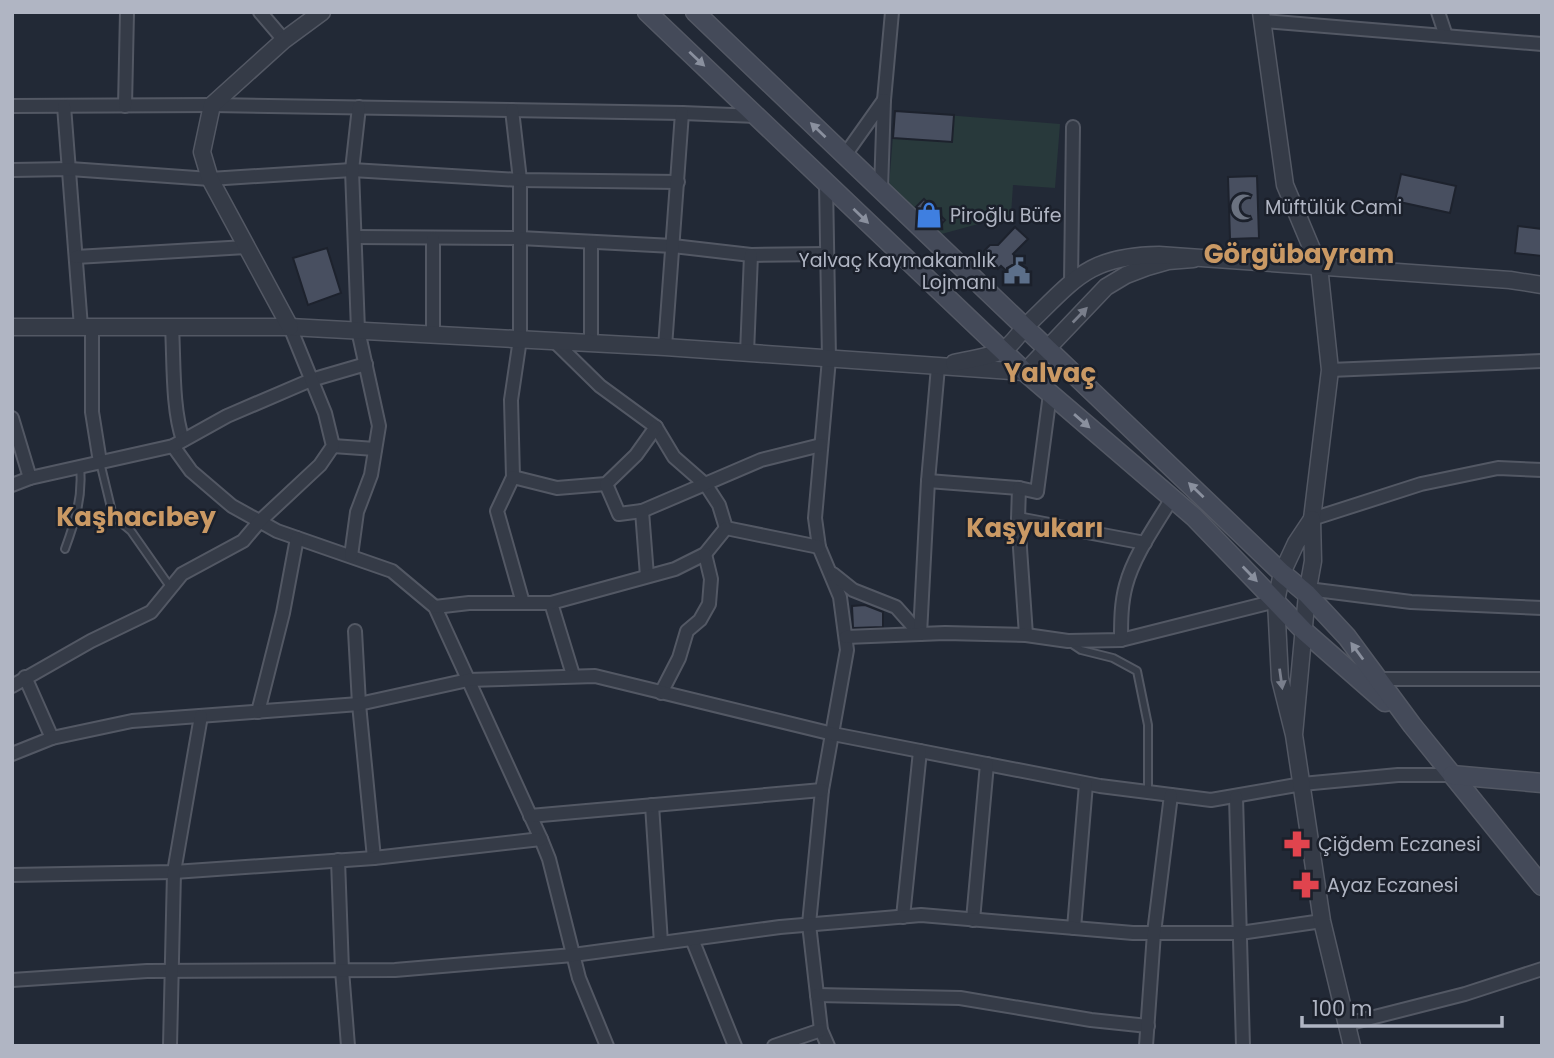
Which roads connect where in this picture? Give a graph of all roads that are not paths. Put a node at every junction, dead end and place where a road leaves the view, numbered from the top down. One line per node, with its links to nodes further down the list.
1 (127, 12): 16 (street)
2 (260, 12): 10 (street)
3 (322, 12): 10 (street)
4 (647, 12): 20 (main road, one-way to 20)
5 (695, 12): 22 (main road, one-way to 5)
6 (891, 12): 12 (street)
7 (1438, 12): 9 (street)
8 (1262, 17): 9 (street); 41 (street)
9 (1446, 36): 11 (street)
10 (284, 40): 14 (street)
11 (1542, 44)
12 (884, 100): 22 (street); 30 (street)
13 (13, 105): 15 (street)
14 (212, 105): 16 (street); 17 (street); 26 (street)
15 (64, 106): 16 (street); 23 (street)
16 (125, 106)
17 (359, 107): 18 (street); 25 (street)
18 (512, 110): 19 (street); 27 (street)
19 (682, 113): 20 (street); 28 (street)
20 (758, 116): 29 (main road)
21 (1073, 127): 42 (street)
22 (845, 155): 30 (main road)
23 (70, 169): 24 (street); 26 (street); 39 (street)
24 (12, 170)
25 (352, 170): 26 (street); 27 (street); 31 (street)
26 (210, 180): 36 (street)
27 (520, 180): 28 (street); 32 (street)
28 (678, 182): 35 (street)
29 (826, 183): 37 (street); 56 (main road, one-way to 56)
30 (881, 189): 48 (main road)
31 (355, 237): 33 (street); 49 (street)
32 (520, 238): 33 (street); 34 (street); 51 (street)
33 (433, 239): 50 (street)
34 (591, 242): 35 (street); 53 (street)
35 (673, 246): 38 (street); 54 (street)
36 (247, 247): 39 (street); 47 (street)
37 (827, 254): 38 (street); 58 (street)
38 (751, 255): 57 (street)
39 (76, 257): 45 (street)
40 (1193, 258): 41 (street); 42 (street); 55 (street, one-way to 40)
41 (1319, 266): 43 (street); 62 (street)
42 (1071, 282): 48 (street)
43 (1542, 285)
44 (12, 327): 45 (street)
45 (87, 327): 46 (street); 72 (street)
46 (172, 327): 47 (street); 68 (street)
47 (290, 327): 49 (street); 64 (street)
48 (1026, 327): 55 (main road); 56 (street)
49 (358, 330): 50 (street); 60 (street)
50 (433, 334): 51 (street)
51 (520, 339): 52 (street); 76 (street)
52 (553, 340): 53 (street); 67 (street)
53 (591, 343): 54 (street)
54 (665, 347): 57 (street)
55 (1048, 348): 63 (street); 95 (main road, one-way to 55)
56 (1003, 351): 61 (street); 63 (main road)
57 (747, 353): 58 (street)
58 (829, 359): 61 (street); 69 (street)
59 (1542, 361): 62 (street)
60 (366, 364): 64 (street); 71 (street)
61 (938, 367): 63 (street); 77 (street)
62 (1330, 370): 85 (street)
63 (1025, 372): 65 (main road)
64 (312, 380): 68 (street); 70 (street)
65 (1051, 394): 81 (street); 82 (main road, one-way to 82)
66 (12, 418): 75 (street)
67 (656, 427): 78 (street); 80 (street)
68 (178, 443): 72 (street); 86 (street)
69 (821, 445): 80 (street); 90 (street)
70 (333, 446): 71 (street); 86 (street)
71 (375, 449): 93 (street)
72 (100, 462): 73 (street); 97 (lane)
73 (80, 467): 75 (street); 91 (lane)
74 (1542, 470): 85 (street)
75 (30, 478): 79 (street)
76 (513, 478): 78 (street); 100 (street)
77 (928, 481): 81 (street); 106 (street)
78 (606, 484): 83 (street)
79 (12, 485)
80 (706, 485): 83 (street); 87 (street)
81 (1019, 488): 84 (street)
82 (1172, 498): 89 (street); 99 (main road, one-way to 99)
83 (642, 512): 96 (street)
84 (1018, 519): 89 (street); 107 (street)
85 (1312, 519): 95 (street); 98 (street)
86 (260, 521): 88 (street); 97 (street)
87 (726, 528): 90 (street); 92 (street)
88 (297, 537): 93 (street); 120 (street)
89 (1145, 543): 109 (street)
90 (819, 547): 94 (street)
91 (65, 549)
92 (705, 555): 96 (street); 118 (street)
93 (351, 556): 102 (street)
94 (829, 571): 106 (street); 108 (street)
95 (1282, 573): 98 (main road); 99 (street)
96 (647, 576): 101 (street)
97 (171, 588): 112 (street)
98 (1307, 591): 103 (street); 105 (street); 114 (main road, one-way to 98)
99 (1276, 601): 105 (main road); 109 (street); 124 (street, one-way to 124)
100 (523, 603): 101 (street); 102 (street)
101 (551, 603): 111 (street)
102 (435, 607): 116 (street)
103 (1542, 608)
104 (355, 631): 119 (street)
105 (1304, 631): 113 (main road); 124 (street)
106 (920, 634): 107 (street); 108 (street)
107 (1026, 635): 110 (street)
108 (846, 637): 123 (street)
109 (1121, 640): 110 (street)
110 (1068, 641): 134 (lane)
111 (573, 675): 116 (street); 118 (street)
112 (25, 677): 117 (street); 125 (street)
113 (1356, 677): 114 (street); 122 (main road)
114 (1378, 679): 115 (street); 122 (main road)
115 (1542, 679)
116 (468, 680): 119 (street); 138 (street)
117 (12, 686)
118 (661, 693): 123 (street)
119 (359, 704): 120 (street); 140 (street)
120 (258, 712): 121 (street)
121 (201, 716): 125 (street); 142 (street)
122 (1412, 725): 129 (main road)
123 (833, 734): 126 (street); 133 (street)
124 (1294, 735): 132 (street)
125 (52, 738): 127 (street)
126 (920, 751): 128 (street); 145 (street)
127 (12, 754)
128 (987, 764): 131 (street); 146 (street)
129 (1452, 775): 130 (main road); 132 (street); 144 (main road)
130 (1542, 783)
131 (1086, 784): 134 (street); 149 (street)
132 (1302, 784): 136 (street); 147 (street)
133 (822, 790): 137 (street); 148 (street)
134 (1148, 792): 135 (street)
135 (1171, 795): 136 (street); 150 (street)
136 (1236, 797): 151 (street)
137 (652, 805): 138 (street); 153 (street)
138 (530, 816): 139 (street)
139 (541, 839): 140 (street); 154 (street)
140 (373, 858): 141 (street)
141 (338, 860): 142 (street); 156 (street)
142 (174, 872): 143 (street); 157 (street)
143 (12, 875)
144 (1542, 886)
145 (902, 917): 146 (street); 148 (street)
146 (973, 919): 149 (street)
147 (1322, 921): 151 (street); 160 (street)
148 (809, 925): 152 (street); 159 (street)
149 (1074, 928): 150 (street)
150 (1154, 933): 151 (street); 161 (street)
151 (1240, 933): 170 (street)
152 (692, 939): 153 (street); 166 (street)
153 (661, 943): 154 (street)
154 (573, 954): 156 (street); 165 (street)
155 (1542, 969): 160 (street)
156 (342, 970): 157 (street); 164 (street)
157 (170, 971): 158 (street); 163 (street)
158 (12, 980)
159 (817, 995): 161 (street); 162 (street)
160 (1347, 1024): 171 (street)
161 (1148, 1026): 169 (street)
162 (821, 1030): 167 (street); 168 (street)
163 (170, 1046)
164 (348, 1046)
165 (607, 1046)
166 (735, 1046)
167 (774, 1046)
168 (828, 1046)
169 (1146, 1046)
170 (1243, 1046)
171 (1352, 1046)

